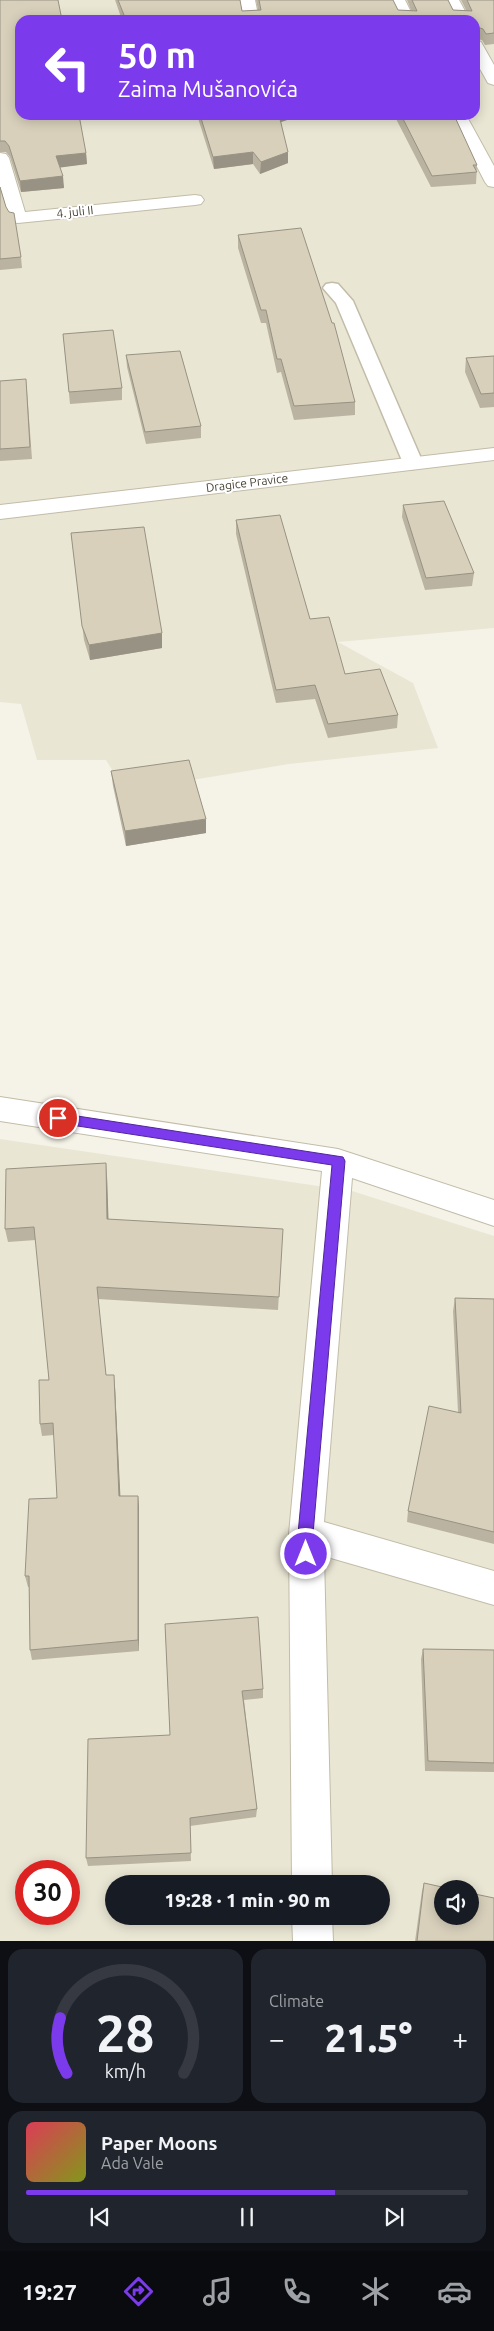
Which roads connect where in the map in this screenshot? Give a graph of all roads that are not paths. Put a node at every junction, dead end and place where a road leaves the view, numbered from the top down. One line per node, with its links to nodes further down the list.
1 (247, 0): 4 (street)
2 (396, 0): 5 (street)
3 (451, 0): 6 (street)
4 (250, 15)
5 (404, 15)
6 (459, 15)
7 (480, 54): 8 (street)
8 (494, 80)
9 (461, 120): 11 (street)
10 (0, 158): 12 (street, 4. juli II)
11 (494, 182)
12 (195, 200)
13 (332, 288): 15 (lane)
14 (494, 454): 15 (street, Dragice Pravice)
15 (413, 464): 16 (street, Dragice Pravice)
16 (0, 512)
17 (0, 1109): 18 (street)
18 (338, 1161): 19 (street); 20 (street)
19 (494, 1213)
20 (306, 1534): 21 (street); 22 (street)
21 (494, 1588)
22 (312, 1875)
23 (312, 1925): 24 (street)
24 (313, 1941)

